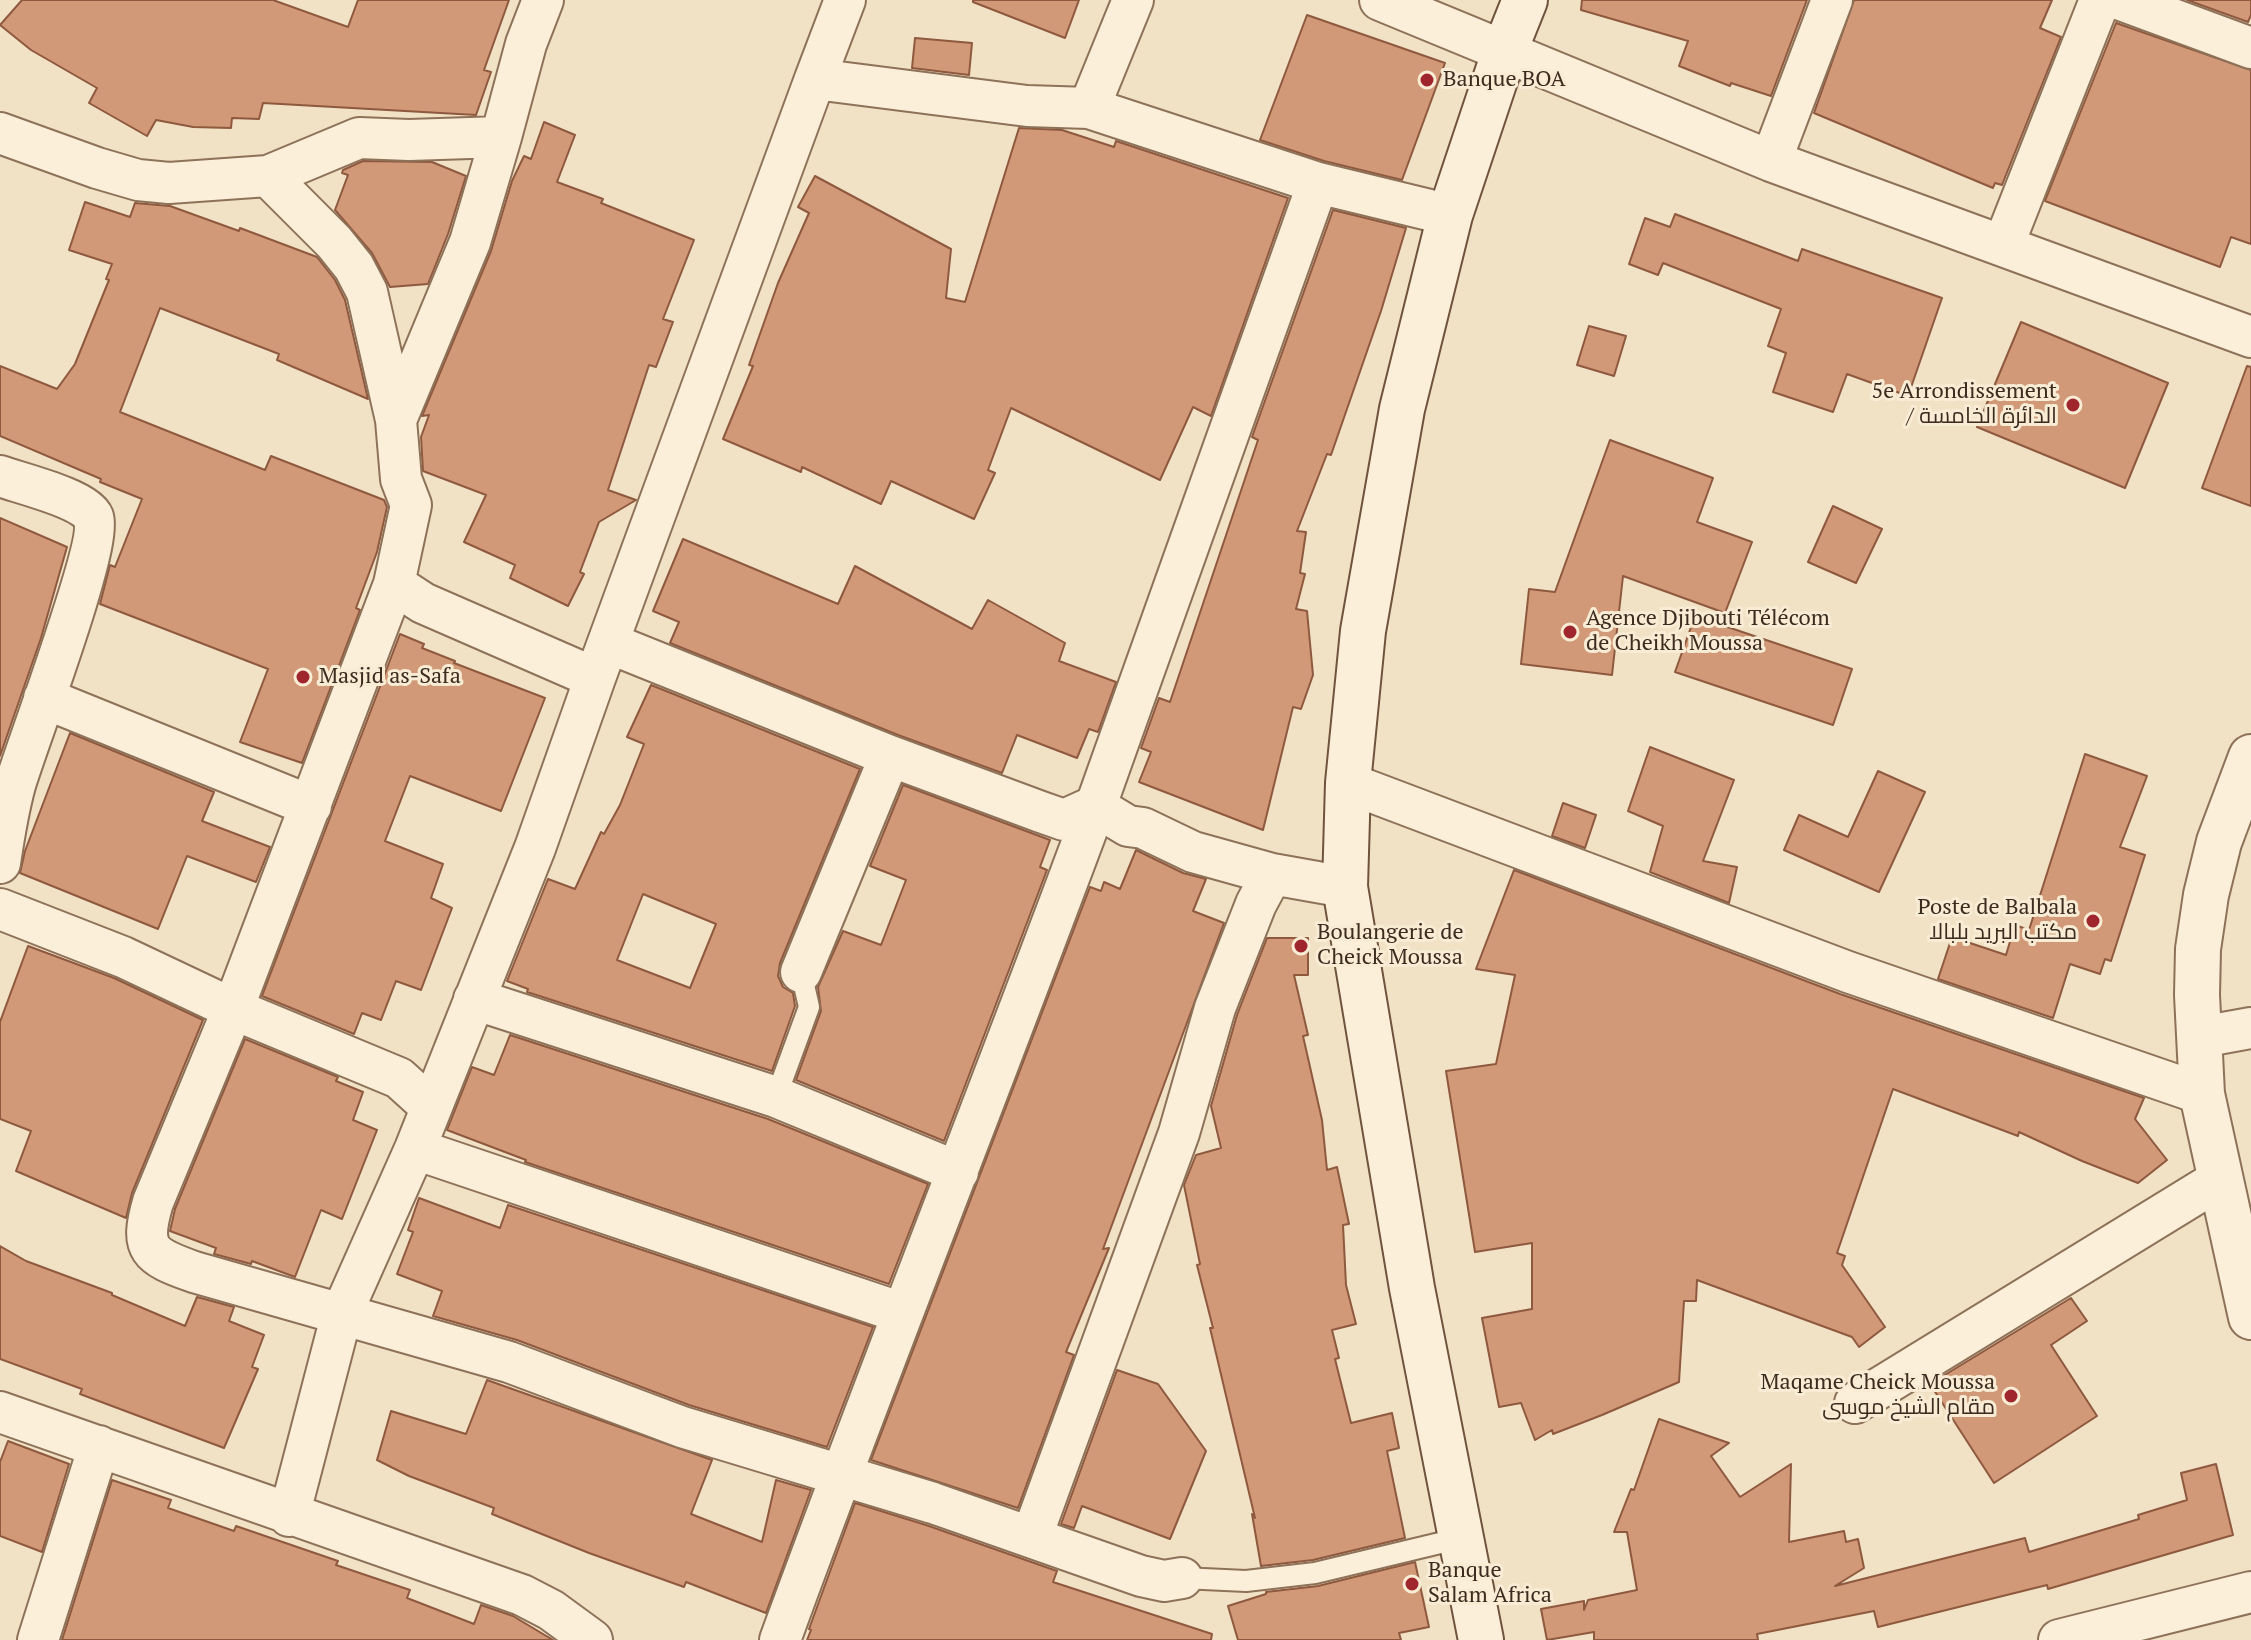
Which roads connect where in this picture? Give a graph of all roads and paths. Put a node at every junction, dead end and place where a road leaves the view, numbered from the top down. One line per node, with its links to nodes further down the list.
1 (543, 0): 14 (street)
2 (845, 0): 11 (street)
3 (1133, 0): 12 (street)
4 (1380, 0): 10 (street)
5 (1525, 0): 10 (main road)
6 (1832, 0): 15 (street)
7 (2100, 0): 19 (street)
8 (2121, 0): 9 (street)
9 (2251, 48)
10 (1505, 50): 15 (street); 18 (main road)
11 (815, 79): 12 (street); 24 (street)
12 (1089, 108): 17 (street)
13 (0, 133): 16 (street)
14 (501, 137): 16 (street); 21 (street)
15 (1771, 161): 19 (street)
16 (268, 176): 21 (street)
17 (1318, 183): 18 (street); 31 (street)
18 (1450, 215): 29 (main road)
19 (2003, 246): 20 (street)
20 (2251, 337)
21 (396, 420): 23 (street)
22 (0, 476): 25 (street)
23 (394, 584): 24 (street); 30 (street)
24 (602, 660): 26 (street); 37 (street)
25 (44, 698): 28 (street); 30 (street)
26 (890, 756): 31 (street); 36 (street)
27 (2251, 757): 40 (main road)
28 (8, 780): 32 (street)
29 (1348, 783): 34 (main road); 41 (street)
30 (311, 806): 38 (street)
31 (1095, 806): 33 (street); 45 (street)
32 (0, 863)
33 (1272, 874): 34 (street); 55 (street)
34 (1345, 887): 56 (main road)
35 (7, 917): 38 (street)
36 (801, 972): 42 (lane)
37 (474, 999): 42 (street); 43 (street)
38 (233, 1009): 43 (street); 47 (street)
39 (2251, 1028): 40 (street)
40 (2201, 1037): 41 (main road)
41 (2202, 1094): 46 (main road)
42 (776, 1097): 45 (street)
43 (431, 1107): 44 (street)
44 (415, 1149): 47 (street); 48 (street)
45 (958, 1172): 48 (street)
46 (2220, 1179): 49 (main road); 50 (street)
47 (342, 1313): 53 (street); 54 (street)
48 (902, 1313): 53 (street)
49 (2251, 1317)
50 (1855, 1403)
51 (0, 1412): 52 (street)
52 (99, 1446): 54 (street); 59 (street)
53 (840, 1476): 55 (street); 61 (street)
54 (289, 1516): 60 (street)
55 (1032, 1536): 57 (street)
56 (1461, 1538): 57 (lane); 62 (main road)
57 (1182, 1578)
58 (2251, 1592): 63 (street)
59 (38, 1640)
60 (592, 1640)
61 (780, 1640)
62 (1481, 1640)
63 (2059, 1640)

